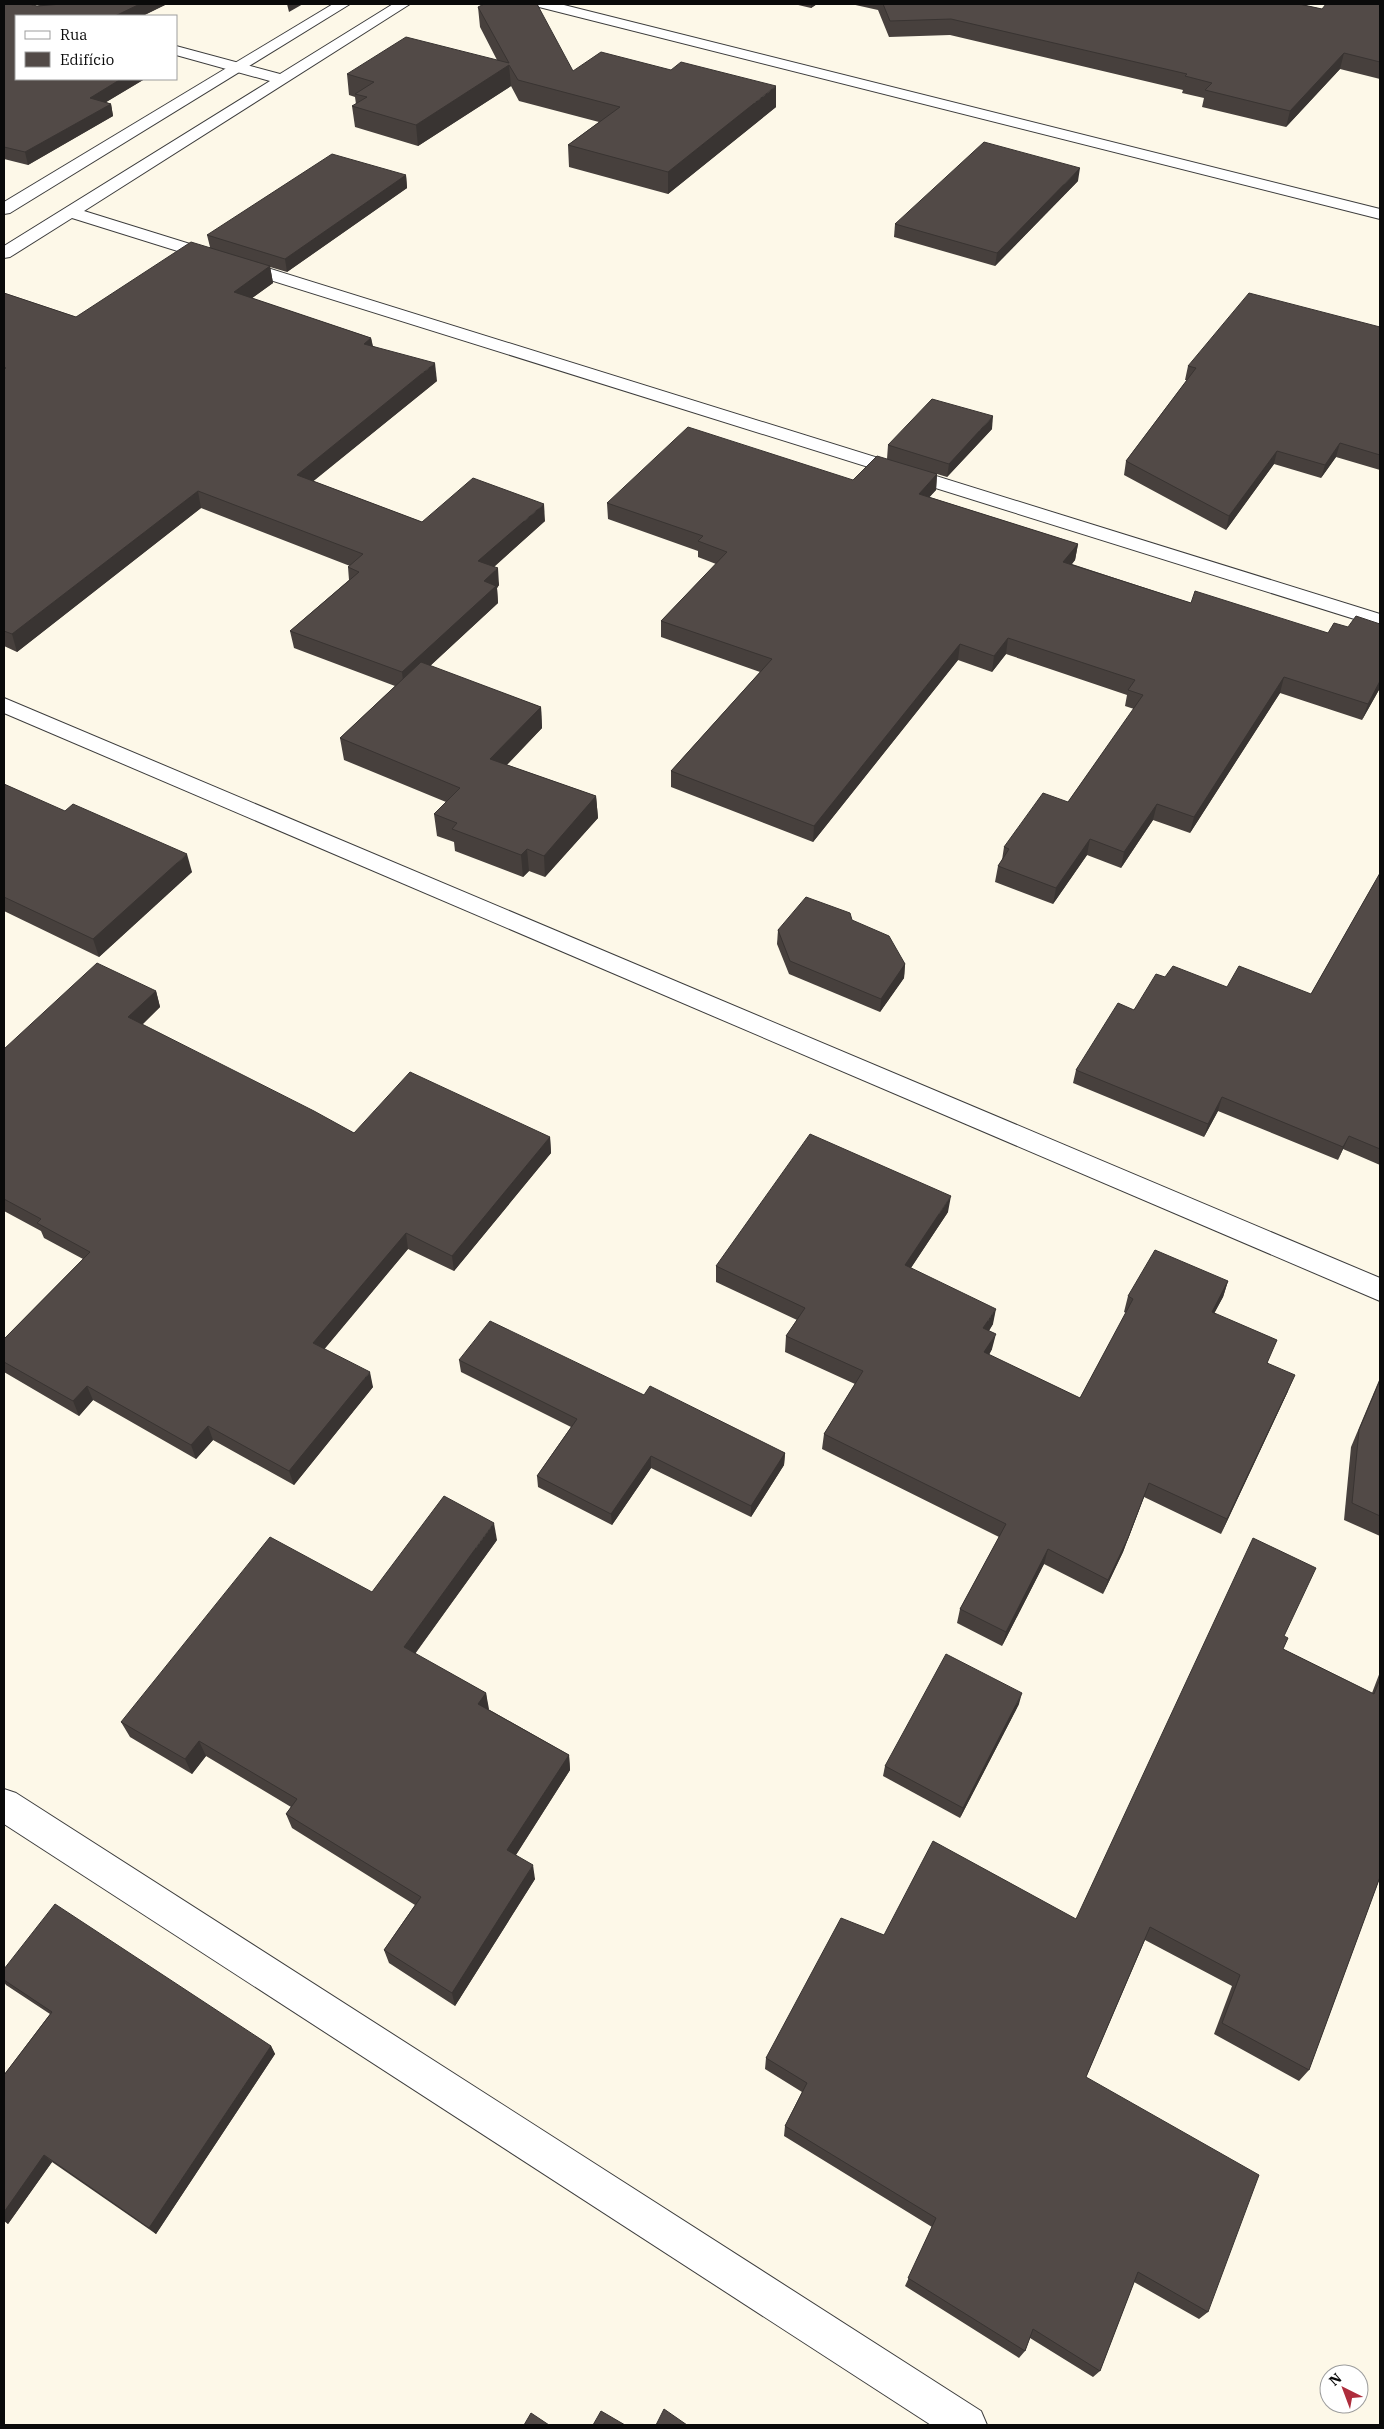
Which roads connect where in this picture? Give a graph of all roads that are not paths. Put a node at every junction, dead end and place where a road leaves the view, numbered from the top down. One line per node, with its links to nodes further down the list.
1 (343, 4): 5 (street)
2 (403, 4): 6 (street)
3 (544, 4): 9 (street)
4 (178, 51): 5 (street)
5 (239, 67): 6 (street); 7 (street)
6 (281, 79): 8 (street)
7 (4, 209)
8 (71, 212): 10 (street); 11 (street)
9 (1380, 214)
10 (4, 253)
11 (1380, 621)
12 (4, 705): 13 (street)
13 (1380, 1290)
14 (4, 1806): 15 (street)
15 (967, 2425)

